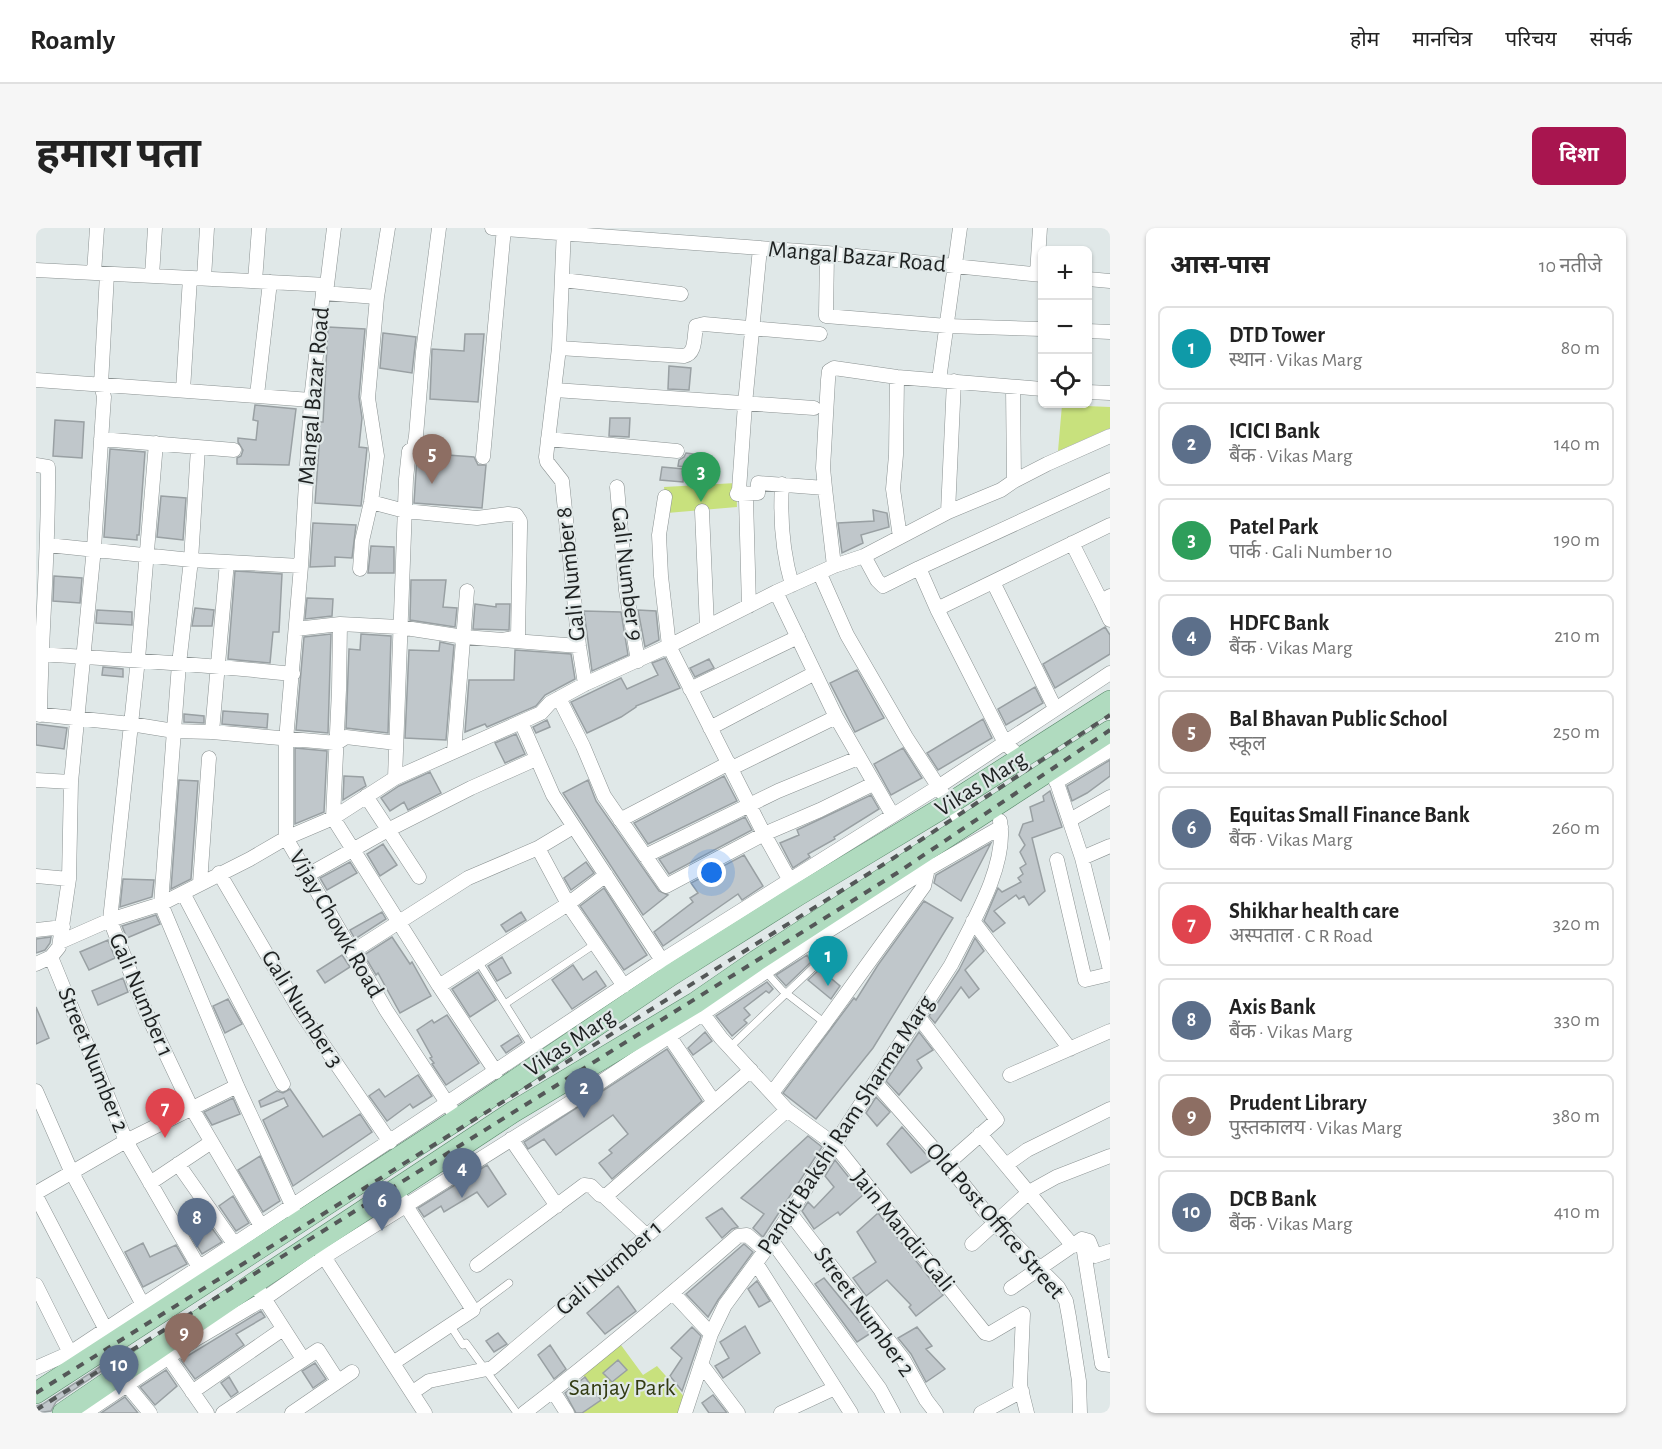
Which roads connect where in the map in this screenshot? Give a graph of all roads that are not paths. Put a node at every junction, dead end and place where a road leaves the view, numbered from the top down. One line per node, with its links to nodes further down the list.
1 (98, 228): 18 (street, Street Number 2)
2 (155, 228): 20 (street)
3 (207, 228): 22 (street)
4 (259, 228): 25 (street)
5 (334, 228): 28 (street, Mangal Bazar Road)
6 (388, 228): 30 (street)
7 (439, 228): 70 (street)
8 (492, 228): 9 (street, Mangal Bazar Road)
9 (504, 228): 12 (street, Mangal Bazar Road); 60 (street)
10 (960, 228): 16 (street)
11 (1040, 228): 13 (street)
12 (564, 230): 14 (street, Mangal Bazar Road); 24 (street, Gali Number 8)
13 (1040, 246)
14 (760, 248): 15 (street, Mangal Bazar Road); 32 (street)
15 (827, 253): 16 (street, Mangal Bazar Road); 31 (street)
16 (954, 267): 19 (street, Mangal Bazar Road); 31 (street)
17 (36, 270): 18 (street)
18 (100, 273): 20 (street); 42 (street, Street Number 2)
19 (1038, 275)
20 (152, 276): 21 (street)
21 (190, 278): 22 (street); 45 (street)
22 (204, 278): 25 (street)
23 (1092, 279): 26 (street)
24 (563, 280): 29 (street); 37 (street, Gali Number 8)
25 (255, 281): 27 (street)
26 (1110, 281)
27 (270, 282): 28 (street); 49 (street)
28 (325, 289): 30 (street); 50 (street, Mangal Bazar Road)
29 (681, 294)
30 (377, 297): 69 (street)
31 (947, 326): 33 (street); 40 (street)
32 (753, 329): 36 (street); 37 (street); 51 (street)
33 (1038, 329)
34 (1092, 331): 35 (street)
35 (1110, 332)
36 (820, 334)
37 (559, 348): 46 (street, Gali Number 8)
38 (897, 377): 40 (street); 66 (street); 75 (street)
39 (36, 380): 42 (street)
40 (939, 380): 41 (street)
41 (954, 381): 43 (street); 72 (street)
42 (101, 384): 45 (street); 54 (street, Street Number 2)
43 (1013, 387): 44 (street); 63 (street)
44 (1038, 389)
45 (183, 390): 49 (street)
46 (555, 390): 51 (street); 55 (street, Gali Number 8)
47 (1092, 392): 48 (street)
48 (1110, 393)
49 (257, 395): 50 (street)
50 (311, 400): 84 (street, Mangal Bazar Road)
51 (745, 404): 52 (street); 64 (street)
52 (814, 408)
53 (1110, 436): 63 (street)
54 (101, 439): 56 (street); 78 (street, Street Number 2)
55 (548, 439): 59 (street); 105 (street, Gali Number 8)
56 (156, 443): 57 (street); 79 (street)
57 (198, 448): 58 (street); 81 (street)
58 (234, 450)
59 (677, 452)
60 (483, 457)
61 (36, 465): 73 (street)
62 (1110, 480): 86 (street)
63 (1014, 481): 72 (street)
64 (782, 484): 66 (street); 90 (street)
65 (616, 487): 110 (street, Gali Number 9)
66 (825, 488): 85 (street)
67 (665, 497): 106 (street)
68 (746, 499): 94 (street)
69 (371, 502): 70 (street); 87 (street)
70 (405, 511): 99 (street); 104 (street)
71 (702, 511): 100 (street)
72 (948, 512): 75 (street)
73 (42, 514): 77 (street)
74 (1110, 525): 76 (street)
75 (900, 537): 80 (street)
76 (1072, 543): 89 (street); 93 (street)
77 (48, 545): 78 (street); 83 (street)
78 (94, 548): 79 (street); 108 (street, Street Number 2)
79 (147, 555): 81 (street); 109 (street)
80 (864, 555): 85 (street); 86 (street)
81 (191, 560): 82 (street); 111 (street)
82 (227, 562): 84 (street); 112 (street)
83 (42, 565): 96 (street)
84 (301, 566): 101 (street, Vijay Chowk Road)
85 (834, 566): 88 (street)
86 (919, 568): 95 (street)
87 (360, 569)
88 (820, 574): 90 (street); 146 (street)
89 (993, 582): 95 (street); 120 (street)
90 (792, 585): 92 (street)
91 (466, 591): 102 (street)
92 (776, 592): 94 (street); 103 (street)
93 (1105, 599): 97 (street)
94 (749, 606): 100 (street)
95 (937, 609): 133 (street)
96 (39, 618): 107 (street)
97 (1110, 620)
98 (340, 624): 99 (street); 101 (street); 131 (street)
99 (399, 627): 102 (street); 132 (street)
100 (707, 627): 106 (street)
101 (296, 629): 115 (street, Vijay Chowk Road)
102 (464, 637): 104 (street); 135 (street)
103 (798, 637): 113 (street); 117 (street)
104 (502, 640): 105 (street)
105 (579, 646): 116 (street, Gali Number 8)
106 (669, 646): 110 (street); 117 (street)
107 (40, 654): 108 (street); 121 (street)
108 (84, 658): 109 (street); 123 (street, Street Number 2)
109 (138, 659): 111 (street); 125 (street)
110 (638, 661): 116 (street)
111 (178, 664): 112 (street); 128 (street)
112 (217, 666): 115 (street); 129 (street)
113 (815, 673): 122 (street); 126 (street)
114 (1110, 673): 120 (street)
115 (292, 674): 130 (street, Vijay Chowk Road)
116 (585, 684): 118 (street)
117 (690, 689): 126 (street)
118 (559, 698): 124 (street); 154 (street)
119 (1110, 701): 138 (main road, Vikas Marg)
120 (1055, 708): 133 (street)
121 (38, 715): 123 (street)
122 (836, 717): 137 (street); 140 (street)
123 (78, 719): 125 (street); 144 (street, Street Number 2)
124 (521, 722): 135 (street); 139 (street)
125 (132, 724): 128 (street); 181 (street)
126 (710, 728): 140 (street)
127 (1110, 730): 141 (main road, Vikas Marg)
128 (174, 731): 129 (street); 179 (street)
129 (212, 732): 130 (street)
130 (286, 740): 131 (street); 161 (street, Vijay Chowk Road)
131 (337, 743): 132 (street); 153 (street)
132 (396, 743): 142 (street)
133 (1005, 743): 138 (street); 146 (street)
134 (1110, 750): 141 (street)
135 (454, 751): 142 (street)
136 (209, 758): 176 (street)
137 (858, 758): 145 (street); 151 (street)
138 (1021, 758): 149 (main road, Vikas Marg)
139 (536, 759): 156 (street); 158 (street)
140 (730, 766): 151 (street); 154 (street)
141 (1054, 775): 150 (main road, Vikas Marg); 155 (street)
142 (394, 778): 147 (street)
143 (36, 780): 144 (street)
144 (71, 782): 175 (street, Street Number 2)
145 (873, 784): 152 (street); 160 (street)
146 (938, 786): 149 (street); 152 (street)
147 (366, 796): 153 (street); 158 (street)
148 (1110, 797): 155 (street)
149 (949, 804): 157 (street); 177 (main road, Vikas Marg)
150 (997, 804): 157 (main road, Vikas Marg); 159 (street, Pandit Bakshi Ram Sharma Marg)
151 (750, 805): 160 (street); 166 (street)
152 (892, 814): 177 (street)
153 (333, 818): 161 (street); 165 (street)
154 (620, 820): 166 (street)
155 (1070, 820): 167 (street)
156 (573, 826): 164 (street); 171 (street)
157 (964, 826): 163 (main road, Vikas Marg)
158 (388, 830): 165 (street); 174 (street)
159 (1001, 831): 169 (street); 182 (street, Pandit Bakshi Ram Sharma Marg)
160 (764, 834): 166 (street); 177 (street)
161 (286, 838): 170 (street); 173 (street, Vijay Chowk Road)
162 (1110, 846): 167 (street)
163 (932, 847): 169 (street); 200 (main road, Vikas Marg)
164 (538, 848): 180 (street); 183 (street)
165 (353, 850): 173 (street); 183 (street)
166 (645, 856)
167 (1082, 858): 195 (street)
168 (1057, 860): 195 (street)
169 (928, 868): 187 (street); 202 (street)
170 (219, 873): 176 (street); 224 (street, Gali Number 3)
171 (606, 875): 180 (street); 193 (street)
172 (36, 876): 175 (street)
173 (306, 876): 189 (street, Vijay Chowk Road)
174 (419, 877)
175 (69, 879): 184 (street, Street Number 2)
176 (200, 883): 178 (street)
177 (794, 887): 193 (main road, Vikas Marg)
178 (183, 892): 179 (street); 212 (street)
179 (161, 904): 181 (street); 213 (street)
180 (568, 904): 188 (street); 191 (street)
181 (110, 920): 186 (street); 217 (street, Gali Number 1)
182 (973, 921): 201 (street, Pandit Bakshi Ram Sharma Marg); 207 (street)
183 (399, 923): 189 (street); 196 (street)
184 (63, 927): 185 (street); 186 (street, Street Number 2)
185 (36, 930)
186 (60, 942): 190 (street, Street Number 2)
187 (810, 942): 194 (street); 198 (lane)
188 (596, 944): 197 (street); 199 (lane)
189 (352, 952): 220 (street, Vijay Chowk Road)
190 (51, 957): 192 (street); 223 (street, Street Number 2)
191 (478, 961): 196 (street); 199 (lane)
192 (36, 964)
193 (666, 968): 197 (street); 220 (main road, Vikas Marg)
194 (765, 971): 198 (lane); 200 (street)
195 (1110, 972)
196 (439, 986): 209 (street)
197 (624, 986): 205 (street)
198 (788, 993): 202 (lane); 206 (lane)
199 (505, 1004): 205 (lane)
200 (699, 1008): 204 (street); 206 (street, Jain Mandir Gali); 236 (main road, Vikas Marg)
201 (918, 1016): 211 (street, Pandit Bakshi Ram Sharma Marg); 221 (street)
202 (825, 1023): 215 (street)
203 (1110, 1031): 207 (street)
204 (669, 1036): 216 (street); 222 (street)
205 (532, 1047): 209 (street)
206 (730, 1047): 208 (street, Jain Mandir Gali)
207 (1070, 1049): 210 (street)
208 (751, 1070): 215 (street, Jain Mandir Gali); 216 (street)
209 (496, 1072): 220 (street)
210 (1010, 1075)
211 (875, 1082): 226 (street, Pandit Bakshi Ram Sharma Marg); 229 (street, Old Post Office Street)
212 (283, 1084)
213 (237, 1086): 217 (street); 239 (street)
214 (36, 1091): 231 (street)
215 (772, 1093): 219 (street, Jain Mandir Gali)
216 (714, 1102): 235 (street)
217 (191, 1107): 223 (street); 225 (street, Gali Number 1)
218 (1110, 1109): 230 (street)
219 (787, 1110): 226 (street, Jain Mandir Gali); 242 (street, Gali Number 1)
220 (453, 1111): 224 (street); 239 (main road, Vikas Marg)
221 (980, 1134): 229 (street); 230 (street)
222 (511, 1139): 236 (street); 237 (street)
223 (126, 1141): 231 (street); 232 (street, Street Number 2)
224 (390, 1142): 239 (street)
225 (210, 1143): 228 (street); 241 (street, Gali Number 1)
226 (834, 1144): 238 (street, Pandit Bakshi Ram Sharma Marg); 277 (street, Jain Mandir Gali)
227 (1110, 1156): 233 (street)
228 (178, 1164): 232 (street); 245 (street)
229 (946, 1164): 240 (street, Old Post Office Street)
230 (1006, 1165): 233 (street)
231 (71, 1171): 234 (street); 258 (street)
232 (150, 1183): 252 (street, Street Number 2)
233 (1029, 1192): 240 (street); 243 (street)
234 (36, 1195): 262 (street)
235 (604, 1196): 237 (street); 242 (street)
236 (400, 1197): 247 (main road, Vikas Marg); 259 (street)
237 (556, 1206): 250 (street)
238 (790, 1213): 246 (street, Pandit Bakshi Ram Sharma Marg); 296 (street, Street Number 2)
239 (294, 1214): 241 (street); 252 (main road, Vikas Marg)
240 (995, 1224): 244 (street); 251 (street, Old Post Office Street)
241 (261, 1226): 245 (street)
242 (647, 1236): 271 (street, Gali Number 1)
243 (1077, 1242): 248 (street); 251 (street); 269 (street)
244 (972, 1244)
245 (235, 1245): 252 (street)
246 (768, 1246): 249 (street, Pandit Bakshi Ram Sharma Marg); 257 (street); 295 (street)
247 (319, 1250): 256 (main road, Vikas Marg); 267 (street)
248 (1110, 1251)
249 (756, 1263): 263 (street, Pandit Bakshi Ram Sharma Marg); 275 (street)
250 (477, 1265)
251 (1040, 1268): 255 (street); 299 (street, Old Post Office Street)
252 (204, 1275): 258 (street); 266 (main road, Vikas Marg)
253 (509, 1283): 259 (lane)
254 (36, 1285): 266 (street)
255 (1011, 1288)
256 (259, 1291): 261 (street); 264 (main road, Vikas Marg)
257 (673, 1293): 263 (street); 276 (street)
258 (143, 1305): 262 (street)
259 (473, 1310): 260 (street)
260 (450, 1325): 267 (street); 271 (lane)
261 (283, 1329): 265 (street); 278 (street)
262 (106, 1330): 266 (street)
263 (711, 1334): 268 (street, Pandit Bakshi Ram Sharma Marg)
264 (164, 1352): 273 (main road, Vikas Marg); 278 (street)
265 (303, 1359): 274 (street); 285 (street)
266 (73, 1360): 270 (street); 280 (main road, Vikas Marg)
267 (393, 1363): 279 (street)
268 (702, 1364): 291 (street, Pandit Bakshi Ram Sharma Marg); 292 (street)
269 (1110, 1365)
270 (36, 1368)
271 (485, 1370): 279 (street, Gali Number 1); 288 (lane)
272 (352, 1372): 274 (street)
273 (123, 1380): 281 (street); 282 (main road, Vikas Marg); 283 (street)
274 (338, 1381): 286 (street)
275 (835, 1388): 293 (street); 294 (street)
276 (553, 1391): 289 (street); 290 (street)
277 (1022, 1391): 297 (street); 298 (street)
278 (192, 1392): 284 (street)
279 (413, 1392): 287 (street)
280 (36, 1393)
281 (91, 1411)
282 (63, 1413)
283 (150, 1413)
284 (207, 1413)
285 (223, 1413)
286 (292, 1413)
287 (425, 1413)
288 (517, 1413)
289 (524, 1413)
290 (567, 1413)
291 (685, 1413)
292 (738, 1413)
293 (780, 1413)
294 (851, 1413)
295 (893, 1413)
296 (936, 1413)
297 (981, 1413)
298 (1027, 1413)
299 (1080, 1413)

